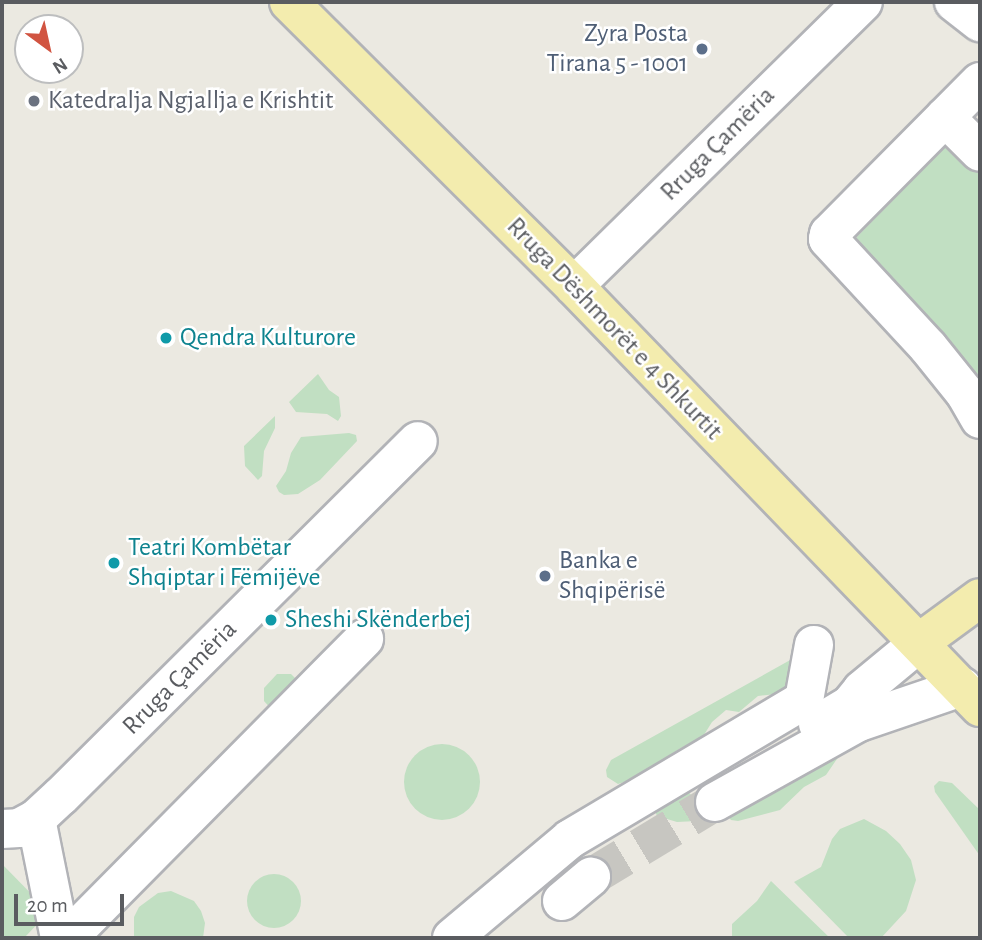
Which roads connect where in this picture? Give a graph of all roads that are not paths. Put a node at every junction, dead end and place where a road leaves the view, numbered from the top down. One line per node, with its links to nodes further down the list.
1 (289, 2): 8 (main road, Rruga Dëshmorët e 4 Shkurtit)
2 (863, 2): 8 (street, Rruga Çamëria)
3 (954, 2): 4 (street)
4 (980, 22)
5 (980, 82): 6 (street)
6 (946, 117): 7 (street); 9 (street)
7 (980, 152)
8 (574, 286): 14 (main road, Rruga Dëshmorët e 4 Shkurtit)
9 (980, 419)
10 (418, 440): 16 (street, Rruga Çamëria)
11 (980, 598): 14 (main road)
12 (364, 639): 18 (street)
13 (814, 645): 19 (street)
14 (928, 651): 15 (main road, Rruga Dëshmorët e 4 Shkurtit); 15 (street)
15 (974, 690)
16 (33, 815): 17 (street)
17 (60, 938)
18 (68, 938)
19 (453, 938)

